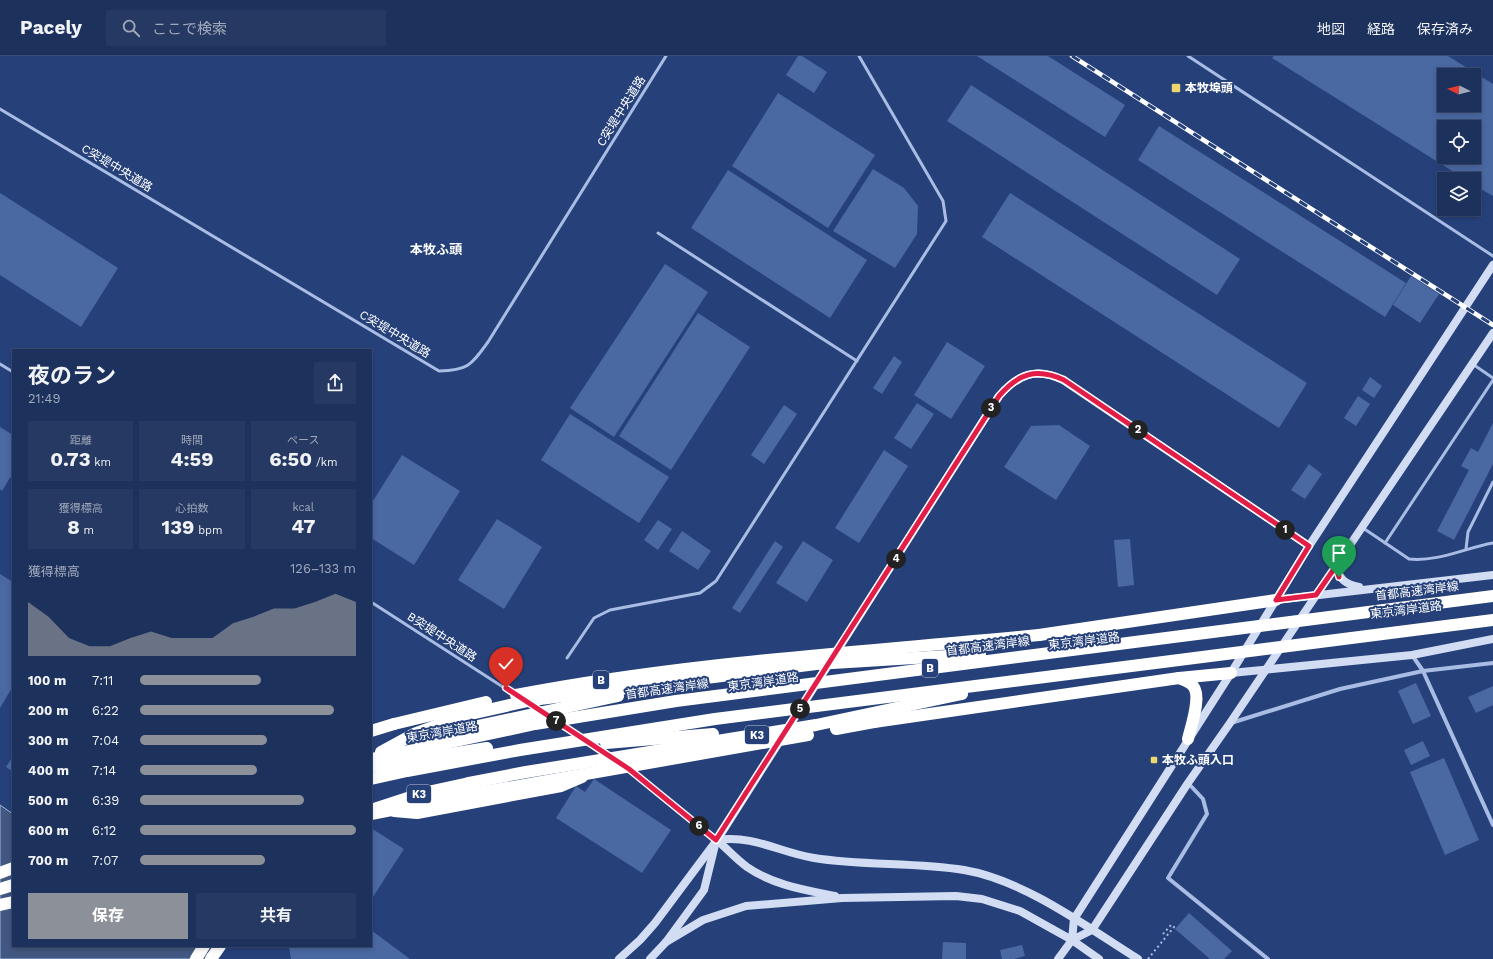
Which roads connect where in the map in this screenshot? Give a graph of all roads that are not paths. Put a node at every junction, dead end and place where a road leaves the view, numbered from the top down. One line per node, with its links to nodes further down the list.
1 (666, 56): 4 (lane, C突堤中央道路)
2 (859, 56): 9 (lane)
3 (1188, 56): 6 (lane)
4 (0, 109)
5 (658, 233): 9 (lane)
6 (1493, 256)
7 (1493, 265): 18 (street)
8 (1493, 333): 11 (street)
9 (857, 361): 34 (lane)
10 (0, 364): 12 (lane)
11 (1472, 364): 13 (lane); 15 (street)
12 (12, 371)
13 (1493, 379): 16 (lane)
14 (1493, 482): 19 (lane)
15 (1362, 527): 16 (lane); 20 (street)
16 (1385, 543): 19 (lane)
17 (1493, 543): 19 (lane)
18 (1309, 546): 25 (street); 58 (street)
19 (1466, 548)
20 (1336, 566): 22 (street); 23 (street)
21 (1493, 575): 22 (street)
22 (1365, 589): 23 (street)
23 (1316, 595): 25 (street); 36 (street)
24 (1493, 596): 31 (highway, 首都高速湾岸線 / B, bridge)
25 (1276, 600): 32 (highway, bridge); 38 (street)
26 (1493, 602): 51 (highway, 東京湾岸道路, bridge)
27 (372, 603): 41 (lane, B突堤中央道路)
28 (1493, 613): 48 (highway, 東京湾岸道路, bridge)
29 (1493, 620): 39 (highway, B, bridge)
30 (1493, 639): 33 (street)
31 (1072, 649): 49 (highway, bridge); 50 (highway, 首都高速湾岸線 / B, bridge)
32 (811, 655): 45 (highway, B, bridge); 47 (highway, bridge)
33 (1412, 655): 36 (street); 37 (street)
34 (567, 658)
35 (1493, 662): 37 (street)
36 (1266, 669): 38 (street); 44 (street)
37 (1423, 671): 44 (street); 57 (street)
38 (1231, 673): 40 (highway); 46 (street)
39 (1043, 676): 53 (highway, B, bridge); 55 (highway, K3, bridge)
40 (1179, 678): 43 (highway); 46 (highway)
41 (530, 704)
42 (536, 708): 58 (lane)
43 (874, 722): 48 (highway, bridge); 56 (highway, bridge)
44 (1230, 723): 54 (street)
45 (372, 731)
46 (1188, 739): 64 (street)
47 (372, 749)
48 (433, 756): 52 (highway, 東京湾岸道路, bridge)
49 (372, 758)
50 (372, 759)
51 (372, 759)
52 (372, 767)
53 (372, 779)
54 (1188, 783): 65 (street); 77 (street)
55 (372, 810)
56 (372, 814)
57 (1493, 825)
58 (716, 840): 61 (street); 64 (street); 67 (street); 72 (street)
59 (12, 885): 60 (highway)
60 (0, 889)
61 (842, 898): 66 (street); 67 (street)
62 (12, 902): 63 (highway)
63 (0, 905)
64 (1074, 919): 65 (street); 66 (street)
65 (1092, 930): 66 (street); 76 (street)
66 (1072, 940): 74 (street); 75 (street)
67 (666, 942): 73 (street)
68 (203, 947): 70 (highway)
69 (219, 947): 71 (highway)
70 (196, 959)
71 (211, 959)
72 (619, 959)
73 (650, 959)
74 (1058, 959)
75 (1099, 959)
76 (1138, 959)
77 (1268, 959)

